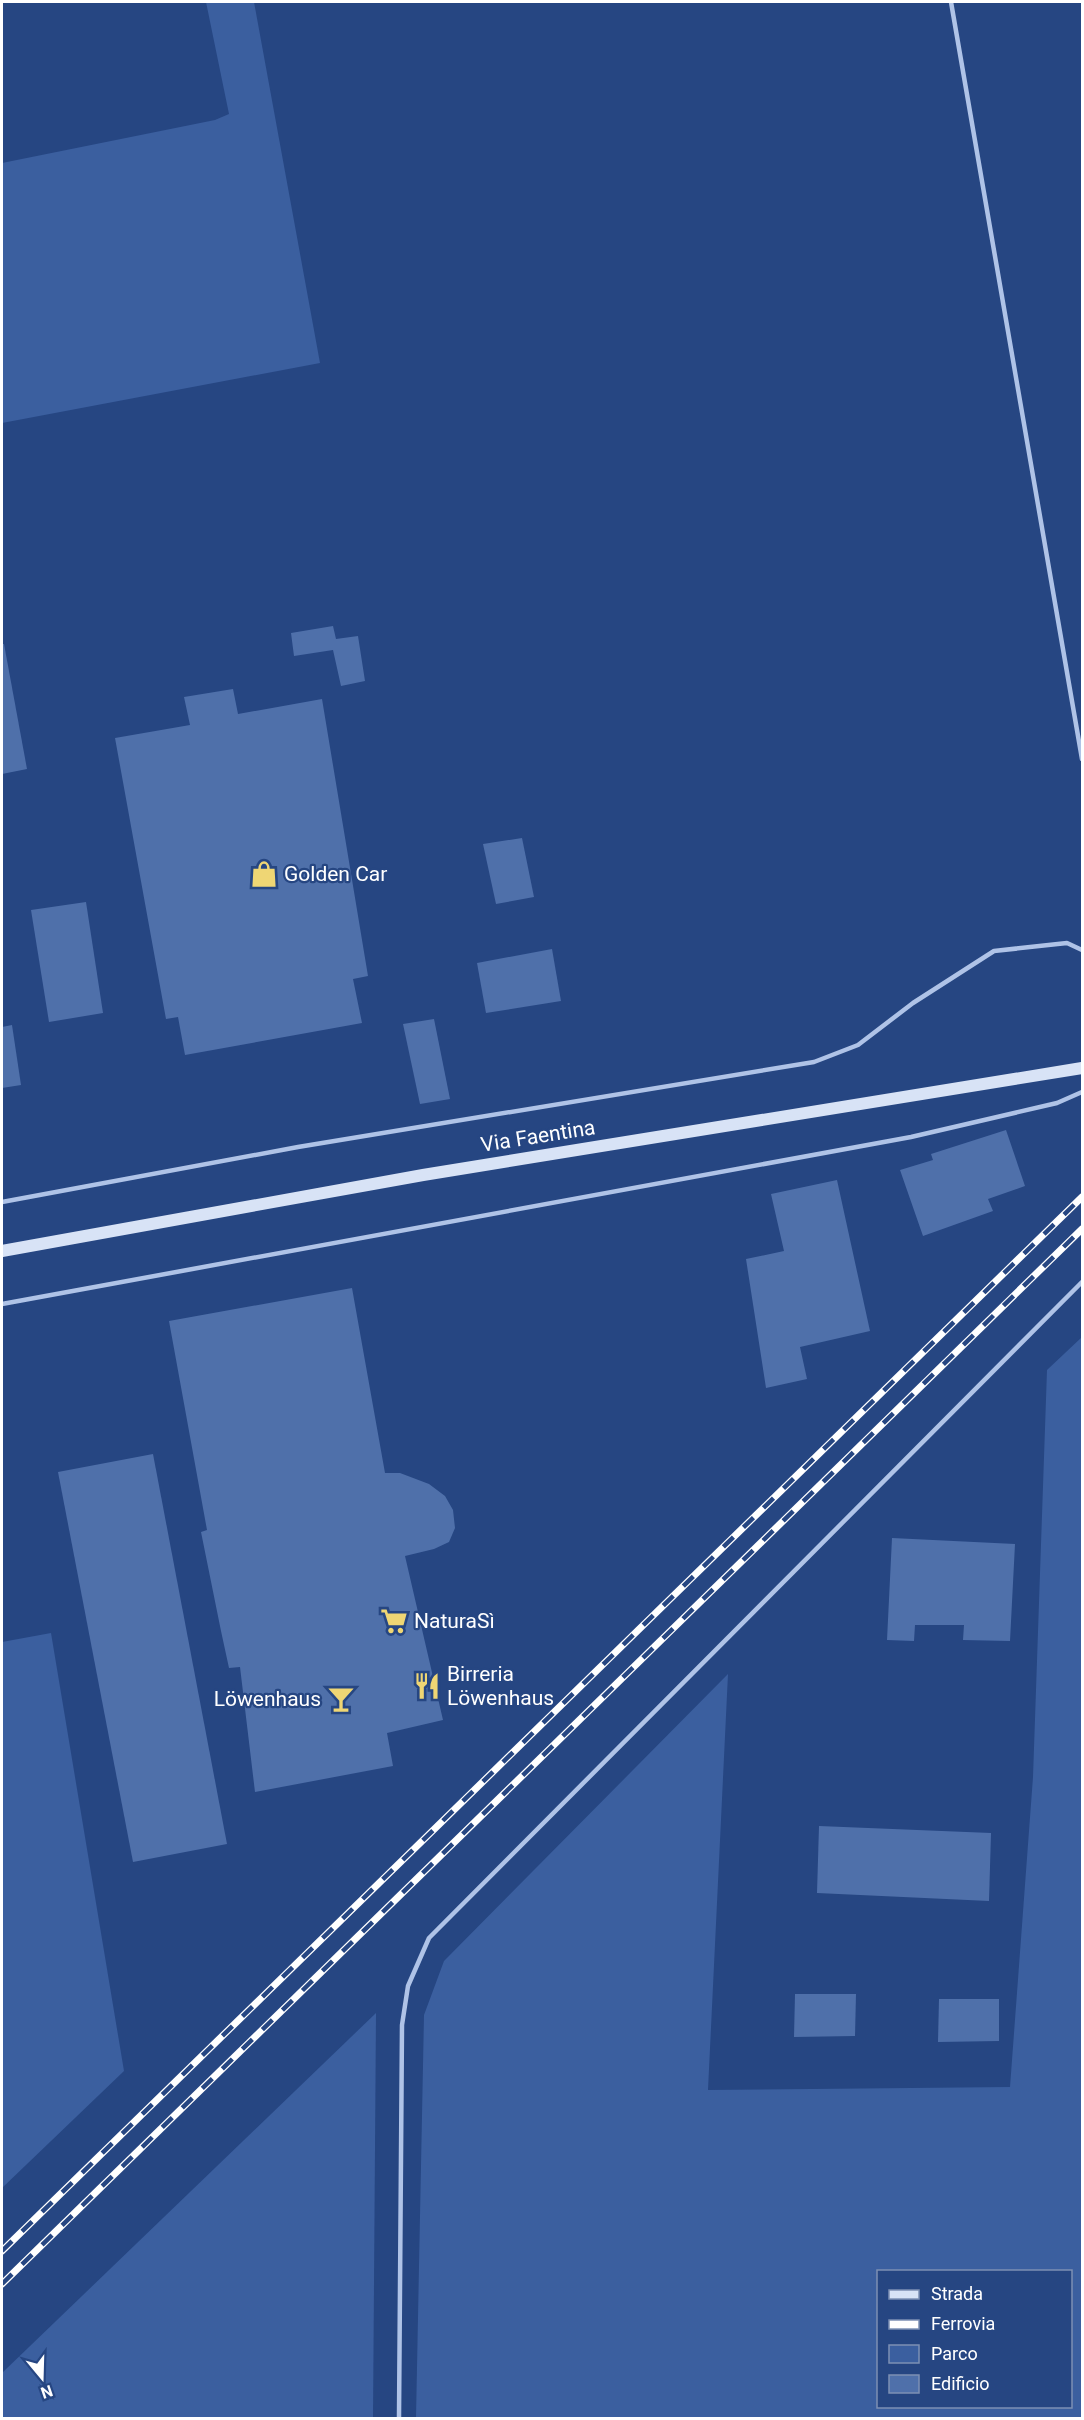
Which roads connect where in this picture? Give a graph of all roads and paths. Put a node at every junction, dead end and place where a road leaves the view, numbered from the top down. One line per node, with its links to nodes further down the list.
1 (951, 2): 2 (lane)
2 (1083, 759)
3 (1083, 950): 6 (lane)
4 (1083, 1068): 7 (main road, Via Faentina)
5 (1083, 1092): 9 (lane)
6 (2, 1202)
7 (2, 1251)
8 (1083, 1282): 10 (lane)
9 (2, 1304)
10 (399, 2418)

